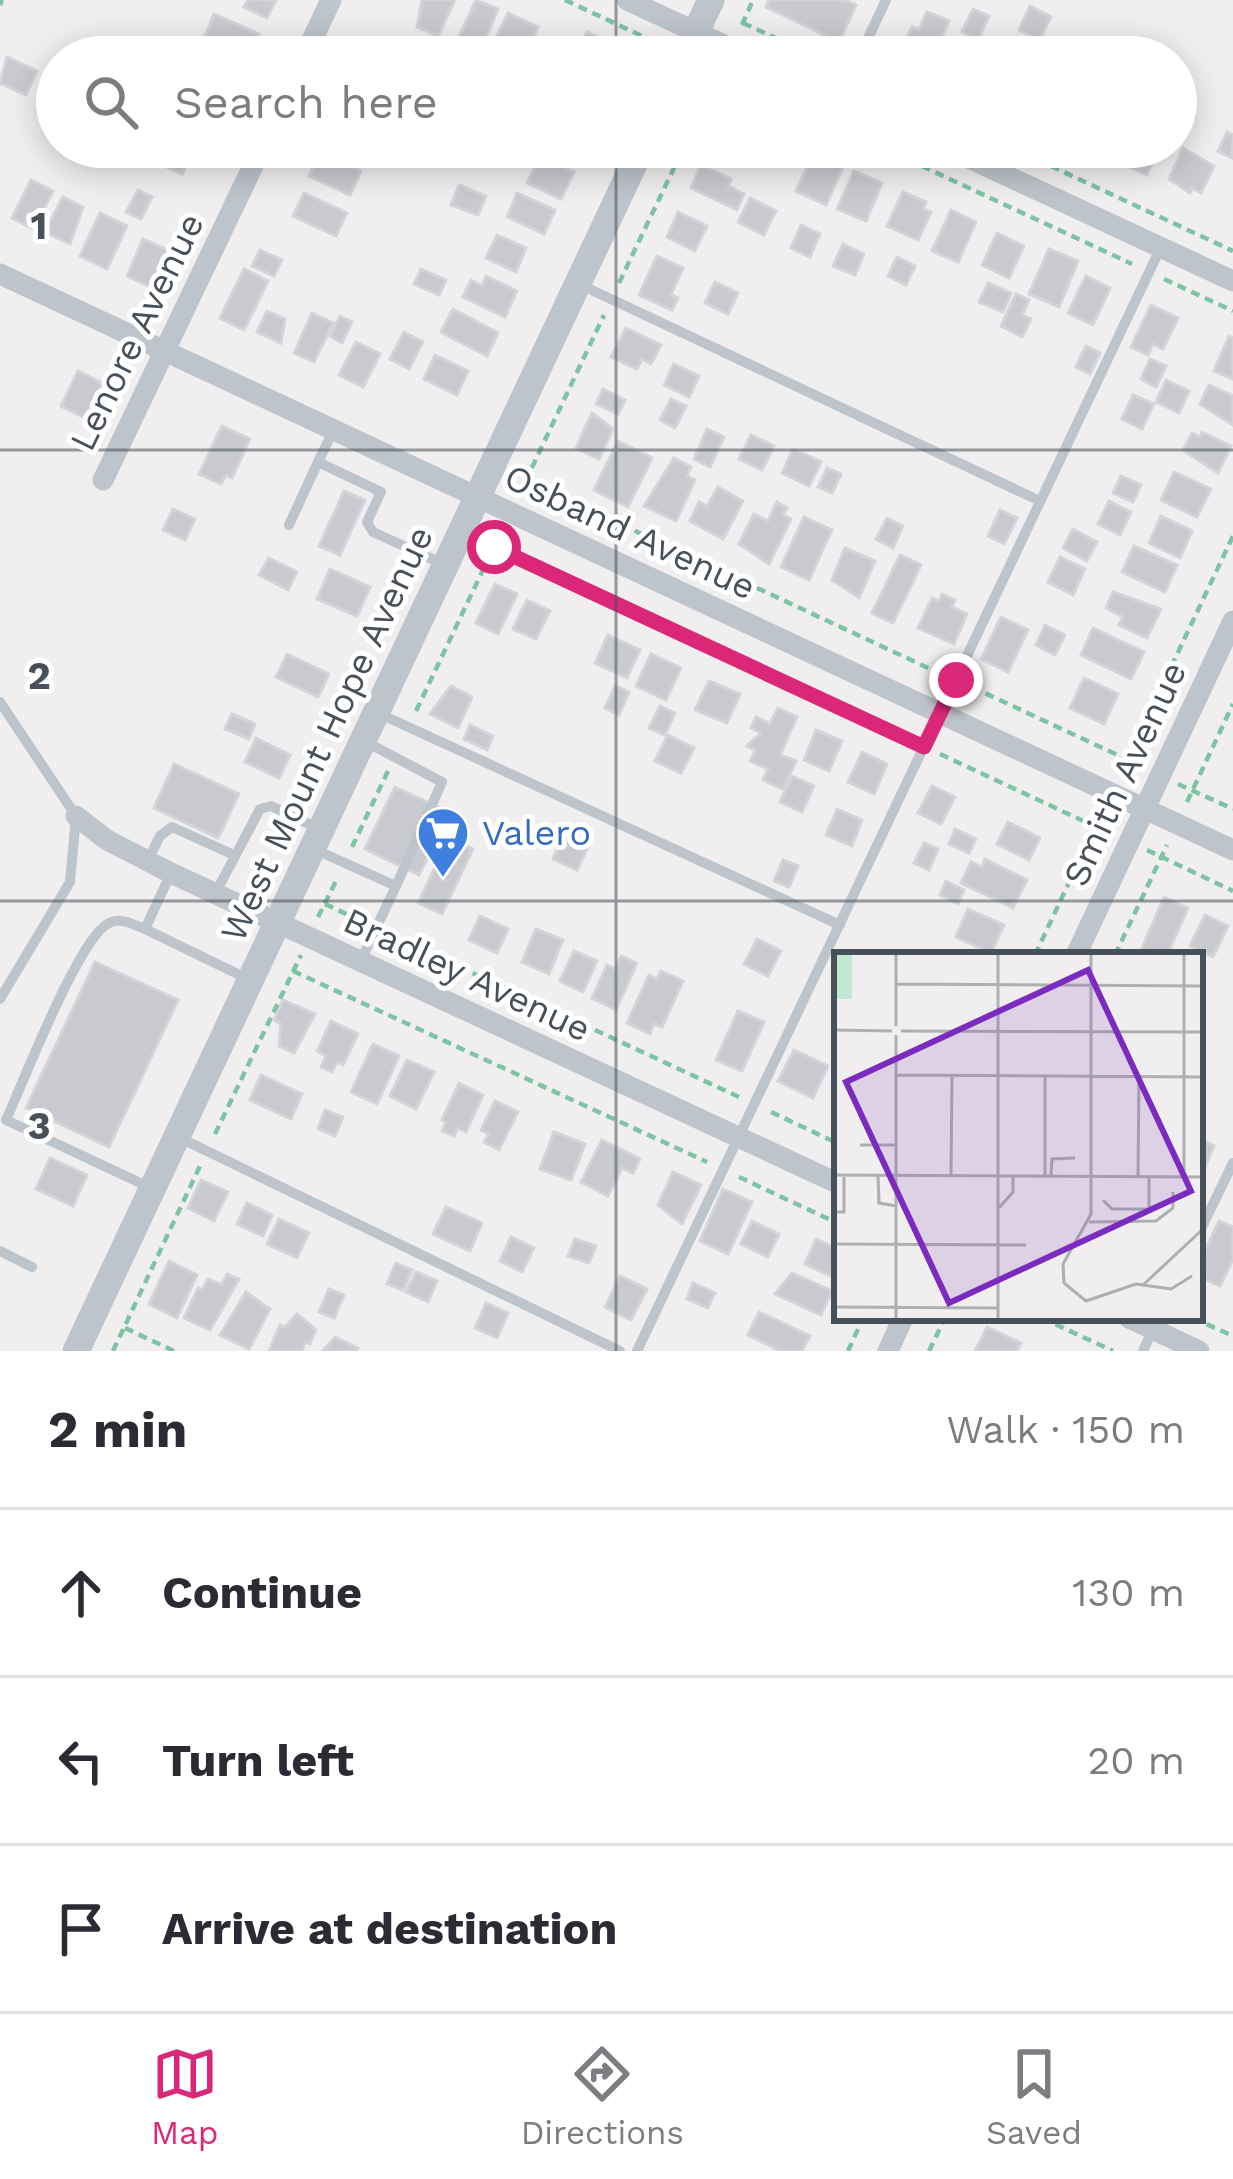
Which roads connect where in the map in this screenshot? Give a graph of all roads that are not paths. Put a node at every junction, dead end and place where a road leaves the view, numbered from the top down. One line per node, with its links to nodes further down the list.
1 (331, 0): 5 (street)
2 (627, 0): 6 (street)
3 (711, 0): 7 (street)
4 (886, 0): 8 (lane)
5 (314, 36)
6 (679, 36)
7 (694, 36)
8 (870, 36)
9 (252, 168): 16 (street, Lenore Avenue)
10 (632, 168): 15 (street, West Mount Hope Avenue)
11 (990, 168): 12 (street)
12 (1161, 247): 14 (street); 21 (lane)
13 (0, 274): 16 (street, Osband Avenue)
14 (1233, 280)
15 (578, 284): 20 (street, West Mount Hope Avenue); 21 (lane)
16 (164, 353): 17 (street, Osband Avenue); 19 (street, Lenore Avenue)
17 (333, 430): 18 (lane); 20 (street, Osband Avenue)
18 (317, 463): 22 (lane); 23 (lane)
19 (103, 480)
20 (478, 498): 23 (street, West Mount Hope Avenue); 27 (street, Osband Avenue)
21 (1040, 501): 27 (lane)
22 (289, 525)
23 (446, 566): 26 (street, West Mount Hope Avenue)
24 (1233, 621): 29 (street, Smith Avenue)
25 (0, 703): 30 (lane)
26 (377, 712): 28 (street, West Mount Hope Avenue); 39 (lane)
27 (940, 713): 29 (street, Osband Avenue); 39 (lane)
28 (364, 741): 31 (street, West Mount Hope Avenue); 36 (lane)
29 (1145, 808): 32 (street, Osband Avenue); 41 (street, Smith Avenue)
30 (76, 816): 34 (street, Bradley Avenue); 44 (lane)
31 (317, 839): 33 (lane); 36 (lane); 38 (street, West Mount Hope Avenue)
32 (1233, 850)
33 (234, 855): 34 (lane); 37 (lane)
34 (148, 861): 35 (street, Bradley Avenue)
35 (171, 873): 37 (street, Bradley Avenue); 40 (lane)
36 (396, 886): 42 (lane)
37 (215, 894): 38 (street, Bradley Avenue)
38 (278, 923): 42 (street, Bradley Avenue); 43 (street, West Mount Hope Avenue)
39 (840, 925): 45 (lane)
40 (145, 929): 43 (lane); 49 (lane)
41 (1077, 952)
42 (360, 962): 45 (street, Bradley Avenue)
43 (251, 981): 46 (street, West Mount Hope Avenue)
44 (0, 1000)
45 (737, 1136): 48 (street, Bradley Avenue); 57 (lane)
46 (177, 1137): 49 (street, West Mount Hope Avenue); 56 (lane)
47 (1233, 1163): 50 (lane)
48 (834, 1182)
49 (152, 1189): 55 (street, West Mount Hope Avenue)
50 (1203, 1225)
51 (0, 1251): 52 (lane)
52 (32, 1267)
53 (902, 1321): 58 (street)
54 (1156, 1324): 59 (lane); 60 (street)
55 (81, 1349)
56 (620, 1351)
57 (637, 1351)
58 (888, 1351)
59 (1143, 1351)
60 (1199, 1351)

